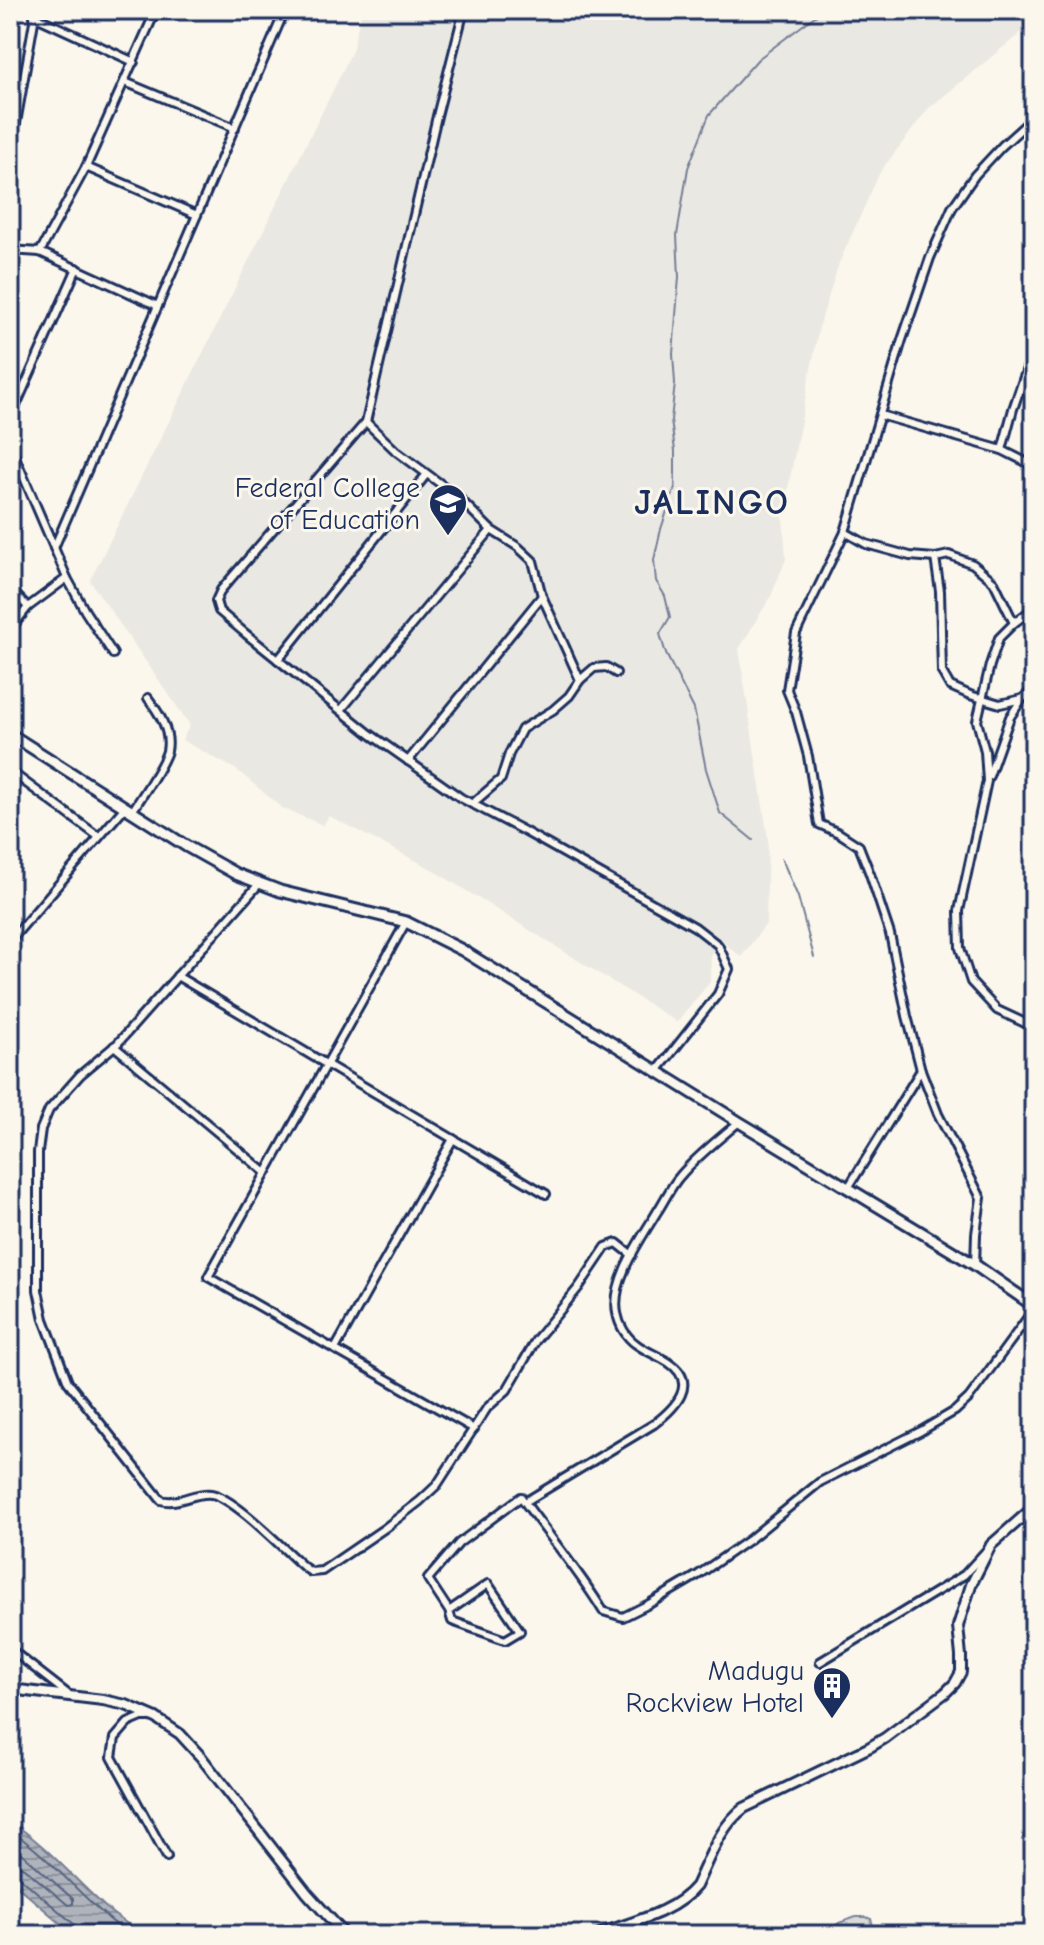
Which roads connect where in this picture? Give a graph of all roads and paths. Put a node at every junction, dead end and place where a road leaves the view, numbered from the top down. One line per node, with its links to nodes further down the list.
1 (156, 10): 5 (street)
2 (285, 10): 8 (street)
3 (464, 10): 21 (street)
4 (35, 13): 5 (street); 9 (street)
5 (134, 62): 6 (street)
6 (125, 82): 8 (street); 10 (street)
7 (1034, 117): 19 (street)
8 (235, 128): 11 (street)
9 (10, 157)
10 (86, 167): 11 (street); 14 (street)
11 (197, 215): 17 (street)
12 (1034, 233): 15 (street)
13 (10, 250): 14 (street)
14 (40, 252): 16 (street)
15 (1034, 261)
16 (77, 268): 17 (street); 20 (street)
17 (158, 306): 28 (street)
18 (1034, 348): 23 (street)
19 (880, 415): 23 (street); 27 (street)
20 (10, 419)
21 (366, 422): 25 (street); 38 (street)
22 (10, 445): 28 (street)
23 (1002, 450): 24 (street)
24 (1034, 466)
25 (426, 475): 26 (street); 38 (street)
26 (491, 530): 32 (street); 45 (street)
27 (845, 532): 29 (street); 61 (street)
28 (54, 548): 30 (street)
29 (935, 558): 35 (street); 43 (street)
30 (67, 578): 33 (street); 37 (street)
31 (10, 589): 33 (street)
32 (542, 596): 40 (street); 47 (street)
33 (28, 607): 36 (street)
34 (1034, 608): 35 (street)
35 (1014, 623): 43 (street)
36 (10, 630)
37 (113, 654)
38 (278, 660): 45 (street)
39 (616, 673): 40 (street)
40 (580, 680): 50 (street)
41 (1034, 689): 44 (street)
42 (148, 698): 51 (street)
43 (982, 699): 44 (street); 49 (street)
44 (1022, 699): 49 (street)
45 (341, 710): 47 (street)
46 (10, 734): 51 (main road)
47 (408, 761): 50 (street)
48 (10, 771): 52 (street)
49 (987, 781): 57 (street)
50 (472, 804): 60 (street)
51 (128, 810): 52 (street); 53 (main road)
52 (99, 837): 55 (street)
53 (259, 884): 54 (main road); 56 (street)
54 (406, 922): 59 (street); 60 (main road)
55 (10, 941)
56 (177, 976): 58 (street); 59 (street)
57 (1034, 1031)
58 (114, 1046): 64 (street); 71 (street)
59 (326, 1064): 63 (street); 64 (street)
60 (658, 1070): 62 (main road)
61 (921, 1070): 65 (street); 68 (street)
62 (739, 1122): 65 (main road); 67 (street)
63 (453, 1139): 66 (street); 70 (street)
64 (266, 1173): 70 (street)
65 (848, 1188): 68 (main road)
66 (546, 1194)
67 (632, 1255): 71 (street); 72 (street)
68 (975, 1265): 69 (main road)
69 (1034, 1307): 72 (street)
70 (335, 1349): 71 (street)
71 (474, 1429)
72 (525, 1502): 77 (street)
73 (1034, 1507): 74 (street)
74 (1025, 1516): 75 (street); 76 (street)
75 (1034, 1522)
76 (991, 1545): 79 (street); 85 (street)
77 (449, 1611): 77 (street)
78 (10, 1649): 81 (street)
79 (820, 1662)
80 (10, 1689): 81 (street)
81 (72, 1697): 82 (street)
82 (156, 1718): 83 (street); 84 (street)
83 (167, 1857)
84 (345, 1935)
85 (597, 1935)

